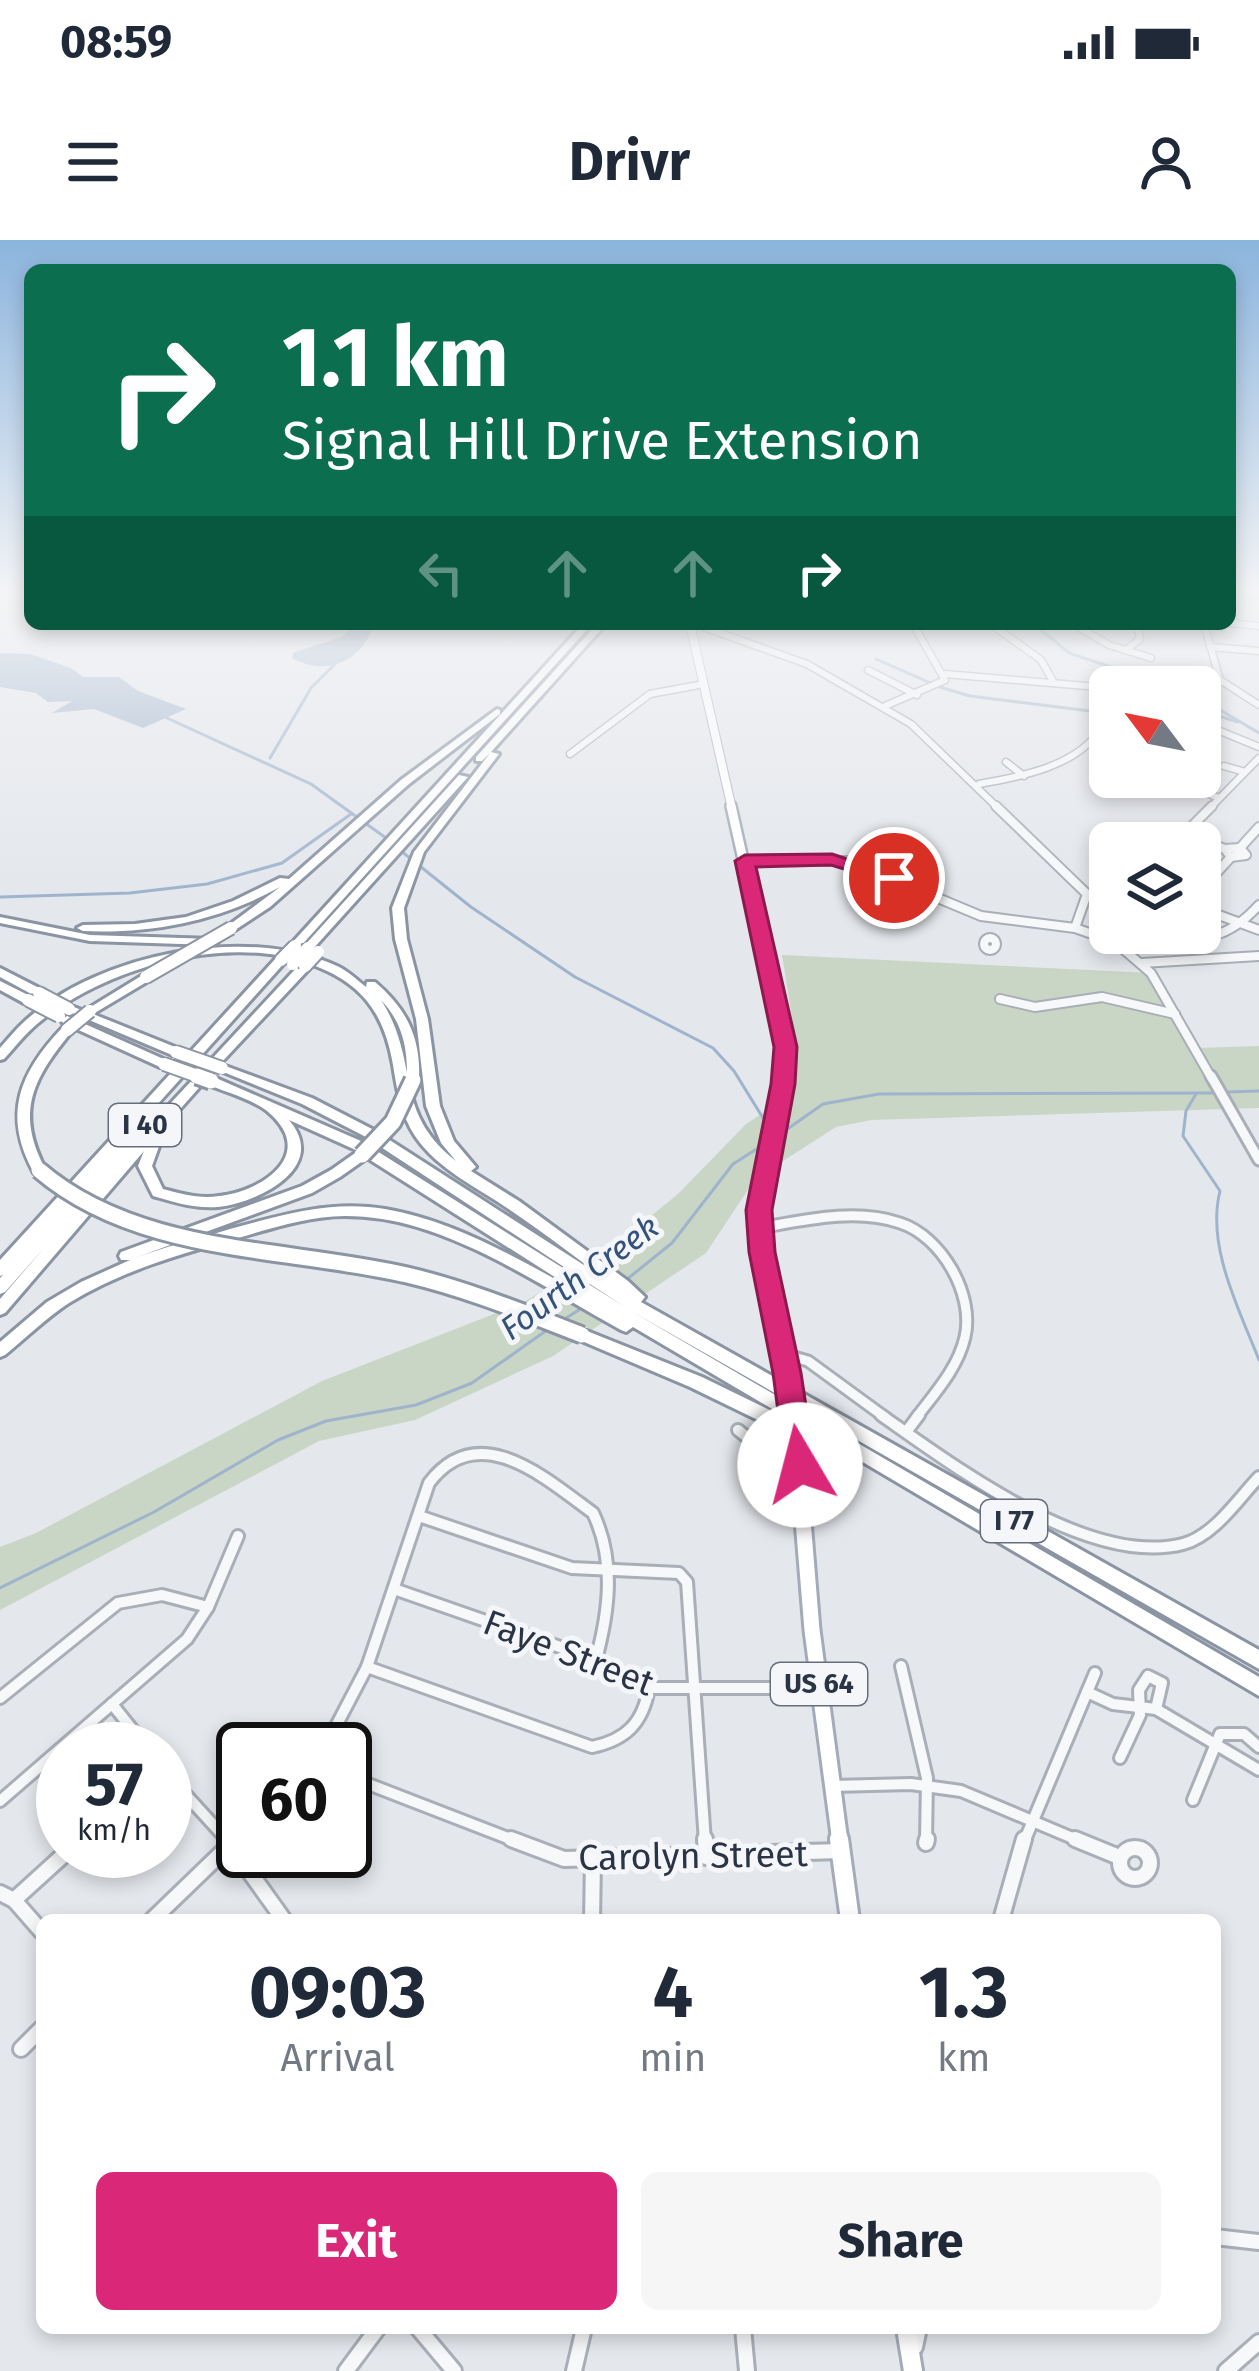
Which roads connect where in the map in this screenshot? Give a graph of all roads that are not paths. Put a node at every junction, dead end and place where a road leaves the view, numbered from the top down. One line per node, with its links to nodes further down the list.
1 (517, 691): 26 (highway)
2 (526, 691): 44 (highway, I 40)
3 (546, 691): 27 (highway)
4 (547, 691): 27 (highway)
5 (661, 691): 15 (street)
6 (706, 691): 31 (main road, US 64)
7 (858, 691): 11 (street)
8 (910, 691): 10 (street)
9 (924, 691): 10 (street)
10 (917, 695): 11 (street)
11 (885, 706): 21 (street)
12 (1221, 731): 14 (street)
13 (1089, 740): 20 (street)
14 (1259, 746)
15 (570, 754)
16 (1259, 758): 19 (street)
17 (1006, 762): 20 (street)
18 (1224, 766): 19 (street)
19 (1245, 772): 22 (street)
20 (1024, 776): 21 (street)
21 (979, 784): 34 (street)
22 (1221, 796)
23 (1219, 798): 24 (street)
24 (1196, 822)
25 (1259, 827): 30 (street)
26 (335, 843): 37 (highway); 55 (highway, bridge)
27 (412, 846): 44 (highway); 62 (highway)
28 (1221, 850): 29 (street)
29 (1228, 853): 30 (street); 32 (street)
30 (1242, 853): 33 (street)
31 (745, 861): 38 (street); 63 (main road, US 64)
32 (1221, 862)
33 (1259, 862)
34 (1087, 894): 40 (street)
35 (1259, 905): 39 (street)
36 (1221, 916): 39 (street)
37 (0, 917): 70 (highway, bridge)
38 (997, 920): 40 (street); 43 (street)
39 (1243, 924): 41 (street); 42 (street)
40 (1075, 928): 48 (street)
41 (1259, 930)
42 (1221, 936)
43 (992, 938)
44 (307, 948): 49 (highway, bridge); 49 (highway, I 40, bridge)
45 (1215, 954): 47 (street)
46 (1259, 956): 47 (street)
47 (1218, 959): 48 (street)
48 (1142, 963): 54 (street)
49 (293, 964): 58 (highway); 60 (highway, I 40); 67 (highway, I 40)
50 (0, 972): 52 (highway, I 77)
51 (0, 985): 52 (highway, I 77)
52 (34, 997): 55 (highway, I 77, bridge)
53 (1000, 999): 54 (street)
54 (1175, 1014): 61 (street)
55 (65, 1018): 57 (highway, I 77, bridge); 57 (highway, I 77, bridge); 77 (highway, bridge)
56 (0, 1056): 62 (highway)
57 (217, 1074): 59 (highway, I 77); 66 (highway, I 77)
58 (183, 1096): 59 (highway); 69 (highway)
59 (254, 1098): 66 (highway, I 77)
60 (132, 1123): 64 (highway); 65 (highway, I 40)
61 (1259, 1160)
62 (513, 1204): 66 (highway)
63 (760, 1228): 72 (main road, US 64); 74 (street)
64 (0, 1256)
65 (0, 1270)
66 (591, 1277): 68 (highway, I 77); 68 (highway)
67 (0, 1288)
68 (627, 1308): 70 (highway); 77 (highway, I 77); 83 (highway, I 77)
69 (0, 1309)
70 (45, 1311): 71 (highway)
71 (6, 1345)
72 (783, 1354): 74 (street); 75 (main road, US 64, bridge)
73 (738, 1430): 75 (street)
74 (906, 1432): 76 (street)
75 (800, 1465): 90 (main road, US 64)
76 (1259, 1477)
77 (927, 1493): 88 (highway, I 77)
78 (419, 1516): 80 (street); 80 (street); 81 (street)
79 (238, 1536): 82 (street)
80 (605, 1573): 84 (street); 91 (street)
81 (394, 1589): 84 (street, Faye Street); 86 (street)
82 (208, 1607): 93 (street); 94 (street)
83 (1259, 1660)
84 (595, 1663): 89 (street, Faye Street)
85 (901, 1666): 103 (street)
86 (367, 1667): 89 (street); 98 (street)
87 (1095, 1673): 92 (street)
88 (1259, 1687)
89 (649, 1688): 91 (street, Faye Street)
90 (819, 1688): 91 (street, Faye Street); 105 (main road, US 64)
91 (694, 1690): 113 (street)
92 (1087, 1692): 95 (street); 109 (street)
93 (0, 1698)
94 (112, 1704): 97 (street); 106 (street)
95 (1139, 1705): 96 (street); 96 (street); 101 (street)
96 (1156, 1708): 99 (street)
97 (126, 1722)
98 (338, 1722)
99 (1216, 1744): 100 (street); 102 (street); 107 (street)
100 (1259, 1747)
101 (1120, 1758)
102 (1259, 1770)
103 (925, 1785): 105 (street); 109 (street); 111 (street)
104 (372, 1786): 116 (street, Carolyn Street)
105 (832, 1786): 112 (main road, US 64)
106 (0, 1801)
107 (1193, 1801)
108 (192, 1802): 110 (street)
109 (1030, 1820): 114 (street); 125 (street)
110 (216, 1828)
111 (926, 1843)
112 (841, 1851): 113 (street, Carolyn Street); 124 (main road, US 64)
113 (706, 1857): 116 (street, Carolyn Street)
114 (1119, 1857)
115 (216, 1858): 121 (street)
116 (593, 1861): 123 (street)
117 (38, 1878): 120 (street)
118 (254, 1878): 122 (street)
119 (0, 1893): 120 (street)
120 (14, 1900): 126 (street)
121 (158, 1914)
122 (280, 1914)
123 (592, 1914)
124 (849, 1914)
125 (1003, 1914)
126 (36, 1925)
127 (36, 2034): 128 (street)
128 (21, 2048)
129 (1221, 2238): 130 (street)
130 (1259, 2242)
131 (374, 2334): 137 (street)
132 (423, 2334): 138 (street)
133 (583, 2334): 139 (street)
134 (744, 2334): 140 (street)
135 (911, 2335): 141 (main road)
136 (1259, 2342): 142 (street)
137 (346, 2371)
138 (454, 2371)
139 (574, 2371)
140 (747, 2371)
141 (913, 2371)
142 (1226, 2371)

